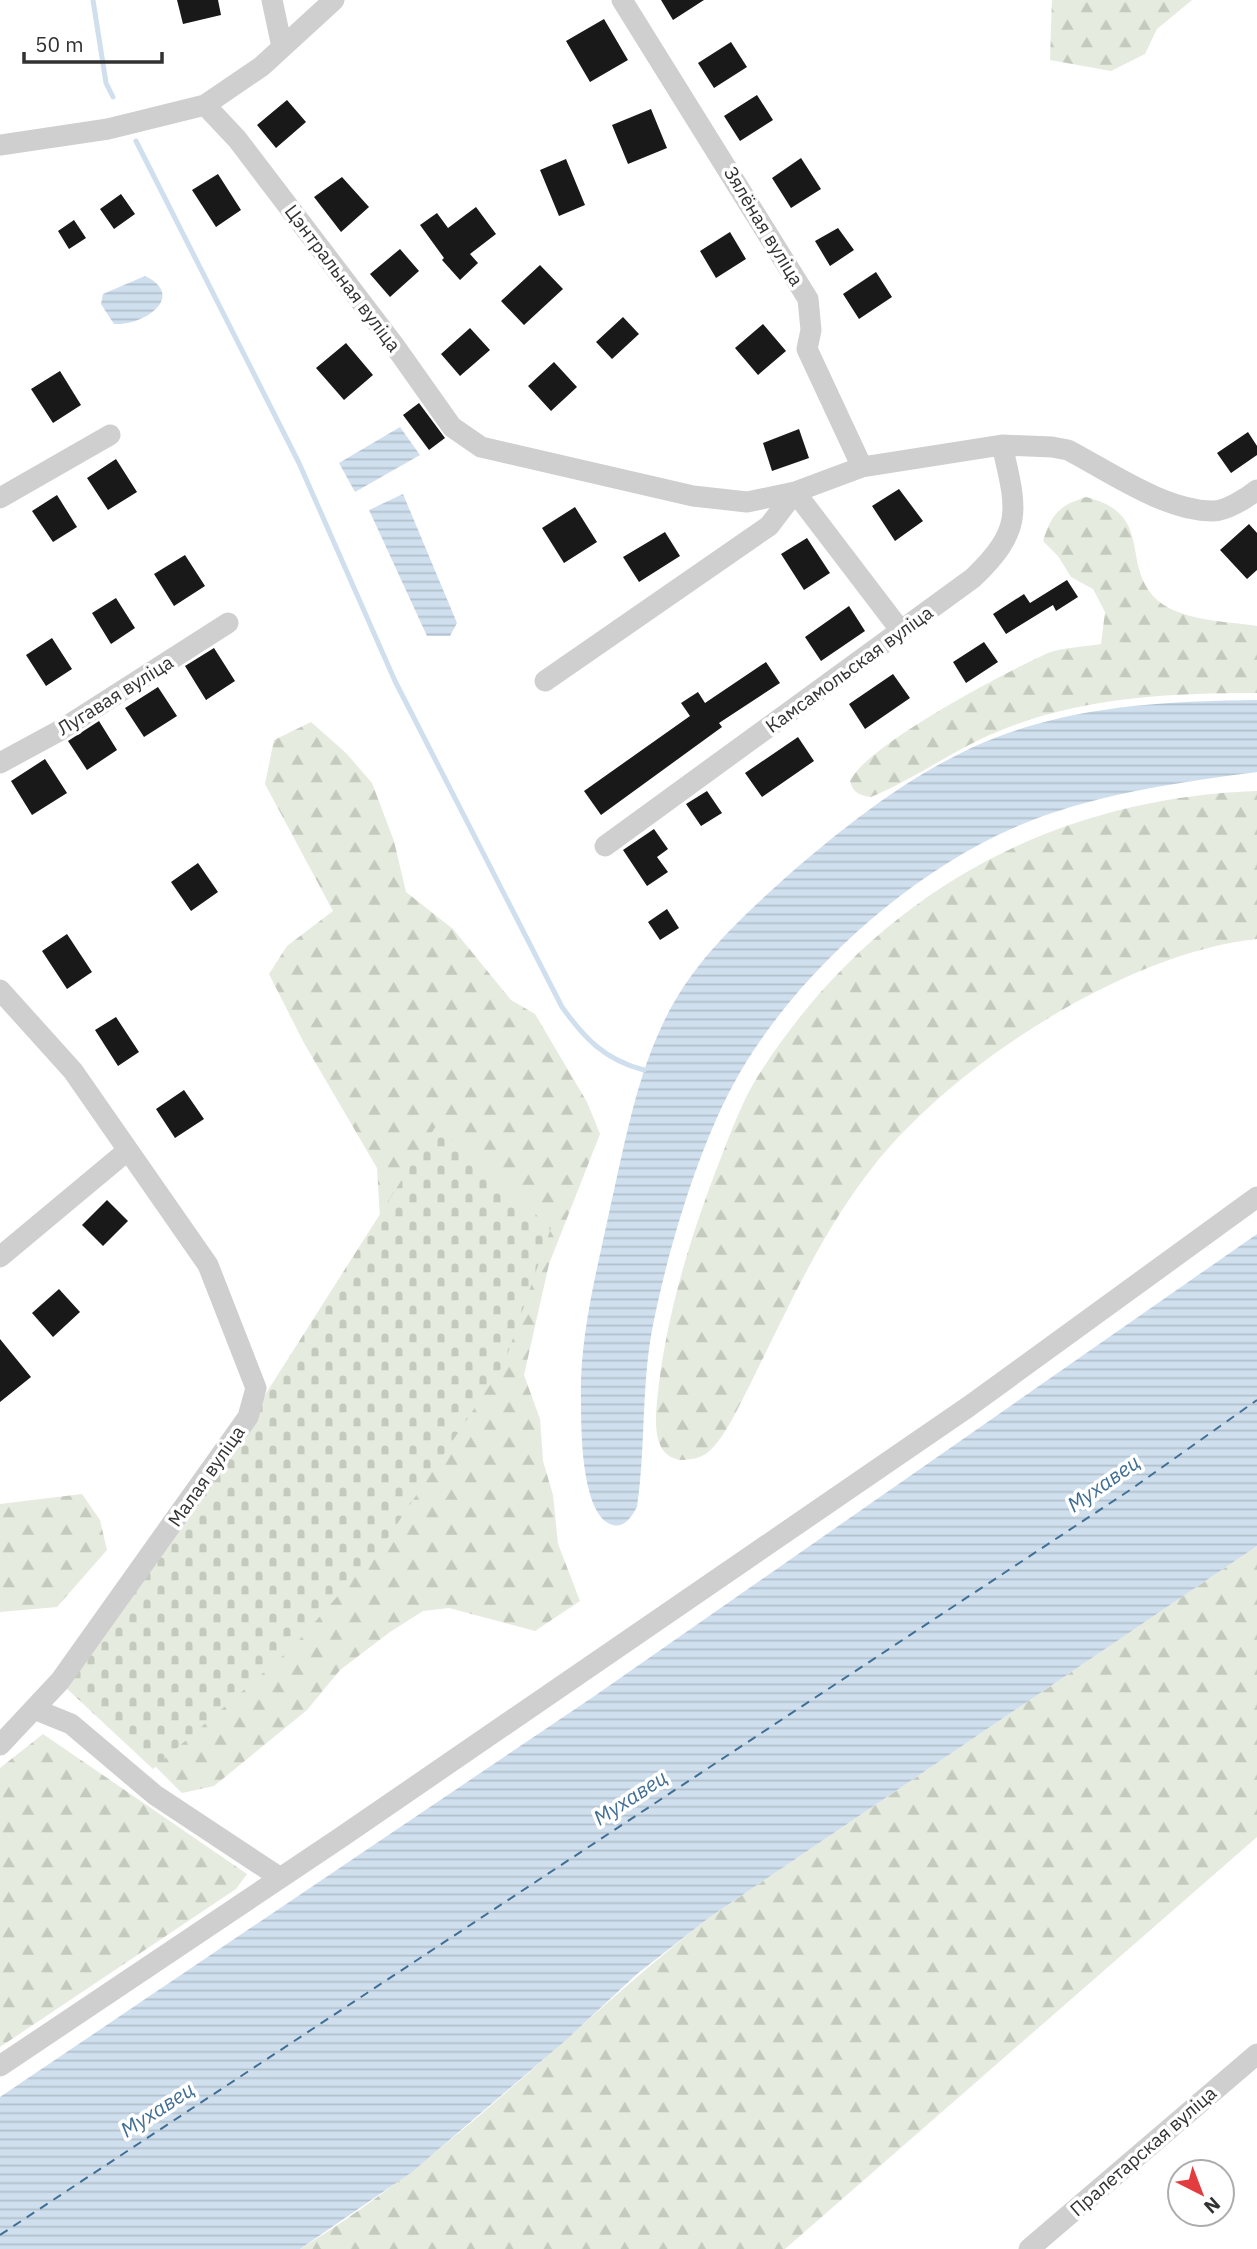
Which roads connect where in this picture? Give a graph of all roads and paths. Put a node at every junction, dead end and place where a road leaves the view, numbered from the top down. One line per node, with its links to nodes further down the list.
1 (272, 0): 4 (street)
2 (334, 0): 4 (street)
3 (622, 0): 9 (street, Зялёная вуліца)
4 (282, 47): 5 (street)
5 (205, 106): 6 (street); 11 (street, Цэнтральная вуліца)
6 (0, 145)
7 (110, 435): 12 (street)
8 (1002, 445): 9 (street); 10 (street); 14 (street, Камсамольская вуліца)
9 (862, 467): 11 (street)
10 (1257, 491)
11 (796, 492): 14 (street); 15 (street)
12 (0, 498)
13 (228, 623): 16 (street, Лугавая вуліца)
14 (901, 631): 17 (street, Камсамольская вуліца)
15 (545, 681)
16 (0, 763)
17 (605, 846)
18 (0, 990): 19 (street, Малая вуліца)
19 (127, 1151): 21 (street); 22 (street, Малая вуліца)
20 (1257, 1197): 24 (street)
21 (0, 1257)
22 (34, 1709): 23 (street, Малая вуліца); 24 (street)
23 (0, 1745)
24 (279, 1877): 26 (street)
25 (1257, 2054): 27 (street, Пралетарская вуліца)
26 (0, 2066)
27 (1029, 2249)

